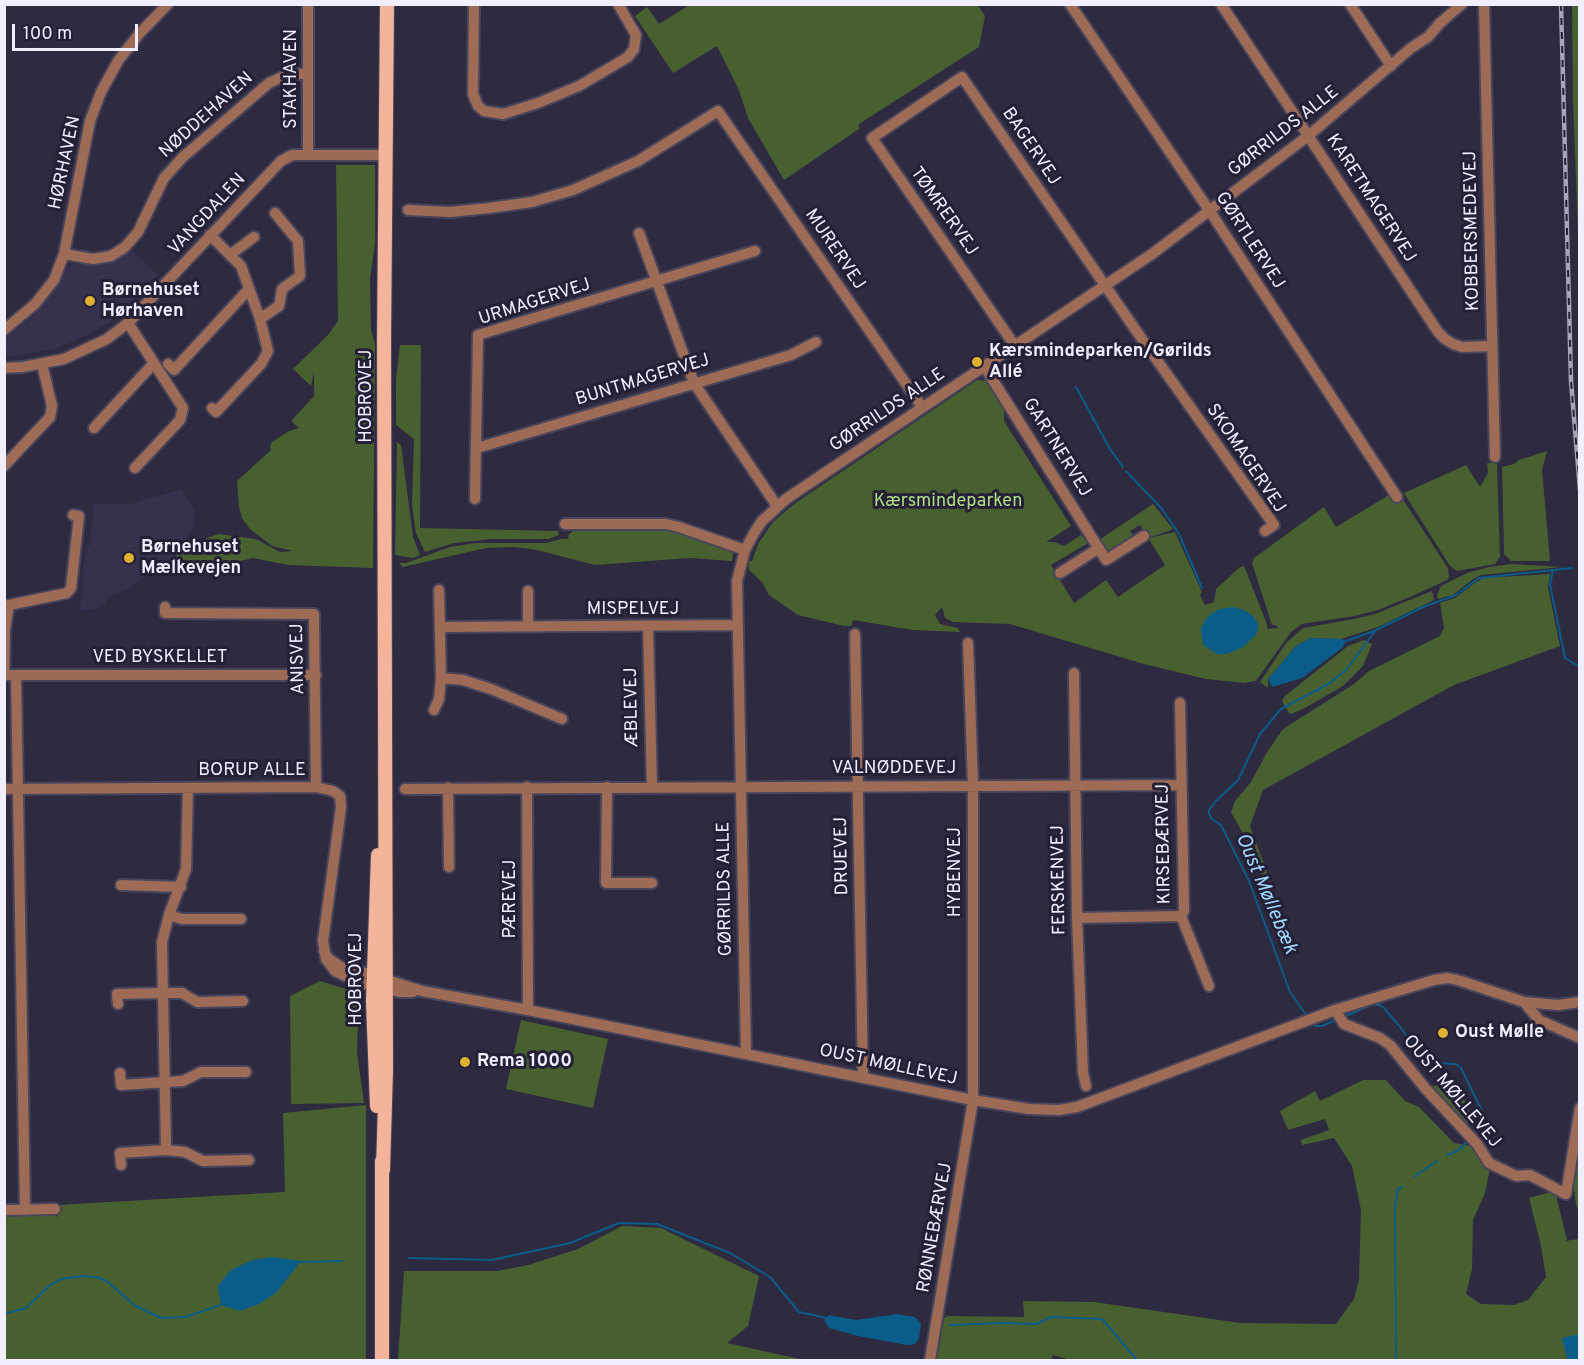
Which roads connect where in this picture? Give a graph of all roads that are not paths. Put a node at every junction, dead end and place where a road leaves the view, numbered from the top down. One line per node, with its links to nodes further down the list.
1 (308, 4): 12 (street, STAKHAVEN)
2 (387, 4): 16 (main road, HOBROVEJ)
3 (474, 4): 4 (street)
4 (618, 4)
5 (1070, 4): 18 (street, GØRTLERVEJ)
6 (1221, 4): 14 (street, KARETMAGERVEJ)
7 (1350, 4): 11 (street)
8 (1462, 4): 11 (street, GØRRILDS ALLE)
9 (1484, 4): 34 (street, KOBBERSMEDEVEJ)
10 (165, 5): 24 (street, HØRHAVEN)
11 (1391, 66): 14 (street, GØRRILDS ALLE)
12 (308, 73): 15 (street, STAKHAVEN); 24 (street, NØDDEHAVEN)
13 (913, 110): 27 (street, BAGERVEJ); 33 (street, TØMRERVEJ)
14 (1308, 136): 18 (street, GØRRILDS ALLE); 34 (street, KARETMAGERVEJ)
15 (308, 154): 16 (street, VANGDALEN); 21 (street, VANGDALEN)
16 (386, 155): 96 (main road, HOBROVEJ)
17 (408, 210): 41 (street, MURERVEJ)
18 (1209, 210): 27 (street, GØRRILDS ALLE); 48 (street, GØRTLERVEJ)
19 (275, 213): 29 (street)
20 (639, 233): 26 (street)
21 (210, 235): 25 (street); 30 (street, VANGDALEN)
22 (254, 237): 25 (street)
23 (755, 251): 26 (street, URMAGERVEJ)
24 (64, 254): 31 (street, HØRHAVEN)
25 (230, 255): 28 (street)
26 (657, 282): 40 (street); 44 (street, URMAGERVEJ)
27 (1105, 285): 33 (street, GØRRILDS ALLE); 53 (street, SKOMAGERVEJ)
28 (249, 289): 29 (street); 37 (street)
29 (260, 319): 42 (street)
30 (128, 323): 35 (street); 36 (street, VANGDALEN)
31 (4, 330)
32 (816, 342): 40 (street, BUNTMAGERVEJ)
33 (1015, 346): 38 (street, GØRRILDS ALLE)
34 (1492, 346): 45 (street, KOBBERSMEDEVEJ)
35 (154, 363): 43 (street); 47 (street)
36 (42, 364): 39 (street, VANGDALEN); 46 (street)
37 (168, 364)
38 (984, 366): 41 (street, GØRRILDS ALLE); 55 (street, GARTNERVEJ)
39 (4, 368)
40 (694, 383): 44 (street, BUNTMAGERVEJ); 50 (street)
41 (922, 407): 50 (street, GØRRILDS ALLE)
42 (212, 408)
43 (94, 428)
44 (477, 448): 49 (street, URMAGERVEJ)
45 (1495, 457)
46 (4, 466)
47 (135, 468)
48 (1397, 497)
49 (476, 499)
50 (777, 506): 56 (street, GØRRILDS ALLE)
51 (73, 515): 68 (street)
52 (565, 524): 56 (street)
53 (1265, 531)
54 (1144, 536): 55 (street)
55 (1099, 548): 57 (street)
56 (745, 550): 61 (street, GØRRILDS ALLE)
57 (1060, 573)
58 (440, 590): 62 (street)
59 (528, 591): 63 (street)
60 (165, 607): 69 (street, ANISVEJ)
61 (738, 626): 64 (street, MISPELVEJ); 77 (street, GØRRILDS ALLE)
62 (441, 627): 63 (street, MISPELVEJ); 70 (street)
63 (528, 627): 64 (street, MISPELVEJ)
64 (648, 627): 81 (street, ÆBLEVEJ)
65 (855, 634): 78 (street, DRUEVEJ)
66 (968, 643): 74 (street, HYBENVEJ)
67 (1074, 673): 75 (street, FERSKENVEJ)
68 (16, 675): 69 (street, VED BYSKELLET); 85 (street)
69 (316, 675): 82 (street, ANISVEJ)
70 (441, 678): 72 (street); 73 (street)
71 (1180, 703): 76 (street, KIRSEBÆRVEJ)
72 (434, 710)
73 (562, 719)
74 (973, 785): 75 (street, VALNØDDEVEJ); 78 (street, VALNØDDEVEJ); 112 (street, HYBENVEJ)
75 (1075, 785): 76 (street, VALNØDDEVEJ); 94 (street, FERSKENVEJ)
76 (1180, 785): 93 (street, KIRSEBÆRVEJ)
77 (741, 786): 78 (street, VALNØDDEVEJ); 81 (street, VALNØDDEVEJ); 106 (street, GØRRILDS ALLE)
78 (859, 786): 109 (street, DRUEVEJ)
79 (526, 787): 80 (street, VALNØDDEVEJ); 83 (street, VALNØDDEVEJ); 103 (street, PÆREVEJ)
80 (607, 787): 81 (street, VALNØDDEVEJ); 89 (street)
81 (652, 787)
82 (316, 788): 86 (street, BORUP ALLE); 96 (street, BORUP ALLE)
83 (448, 788): 87 (street, VALNØDDEVEJ); 88 (street)
84 (4, 789): 85 (street, BORUP ALLE)
85 (18, 789): 86 (street, BORUP ALLE); 119 (street)
86 (188, 789): 91 (street)
87 (405, 789)
88 (449, 867)
89 (652, 883)
90 (121, 885): 91 (street)
91 (181, 887): 92 (street)
92 (169, 915): 95 (street); 98 (street)
93 (1181, 916): 94 (street, KIRSEBÆRVEJ); 97 (street)
94 (1077, 918): 111 (street, FERSKENVEJ)
95 (241, 919)
96 (380, 983): 103 (street, OUST MØLLEVEJ); 120 (main road, HOBROVEJ)
97 (1209, 986)
98 (162, 993): 99 (street); 102 (street); 110 (street)
99 (243, 1001)
100 (1524, 1002): 101 (street, OUST MØLLEVEJ); 104 (street, OUST MØLLEVEJ); 105 (street, OUST MØLLEVEJ)
101 (1580, 1002)
102 (118, 1004)
103 (528, 1010): 106 (street, OUST MØLLEVEJ)
104 (1335, 1010): 112 (street, OUST MØLLEVEJ); 113 (street, OUST MØLLEVEJ)
105 (1580, 1038)
106 (746, 1054): 109 (street, OUST MØLLEVEJ)
107 (246, 1072): 110 (street)
108 (120, 1073): 110 (street)
109 (863, 1078): 112 (street, OUST MØLLEVEJ)
110 (164, 1083): 114 (street)
111 (1086, 1086)
112 (973, 1100): 121 (street, RØNNEBÆRVEJ)
113 (1580, 1108)
114 (166, 1150): 115 (street); 116 (street)
115 (249, 1160)
116 (121, 1165)
117 (55, 1209): 119 (street)
118 (4, 1210): 119 (street)
119 (25, 1210)
120 (382, 1360)
121 (930, 1360)

